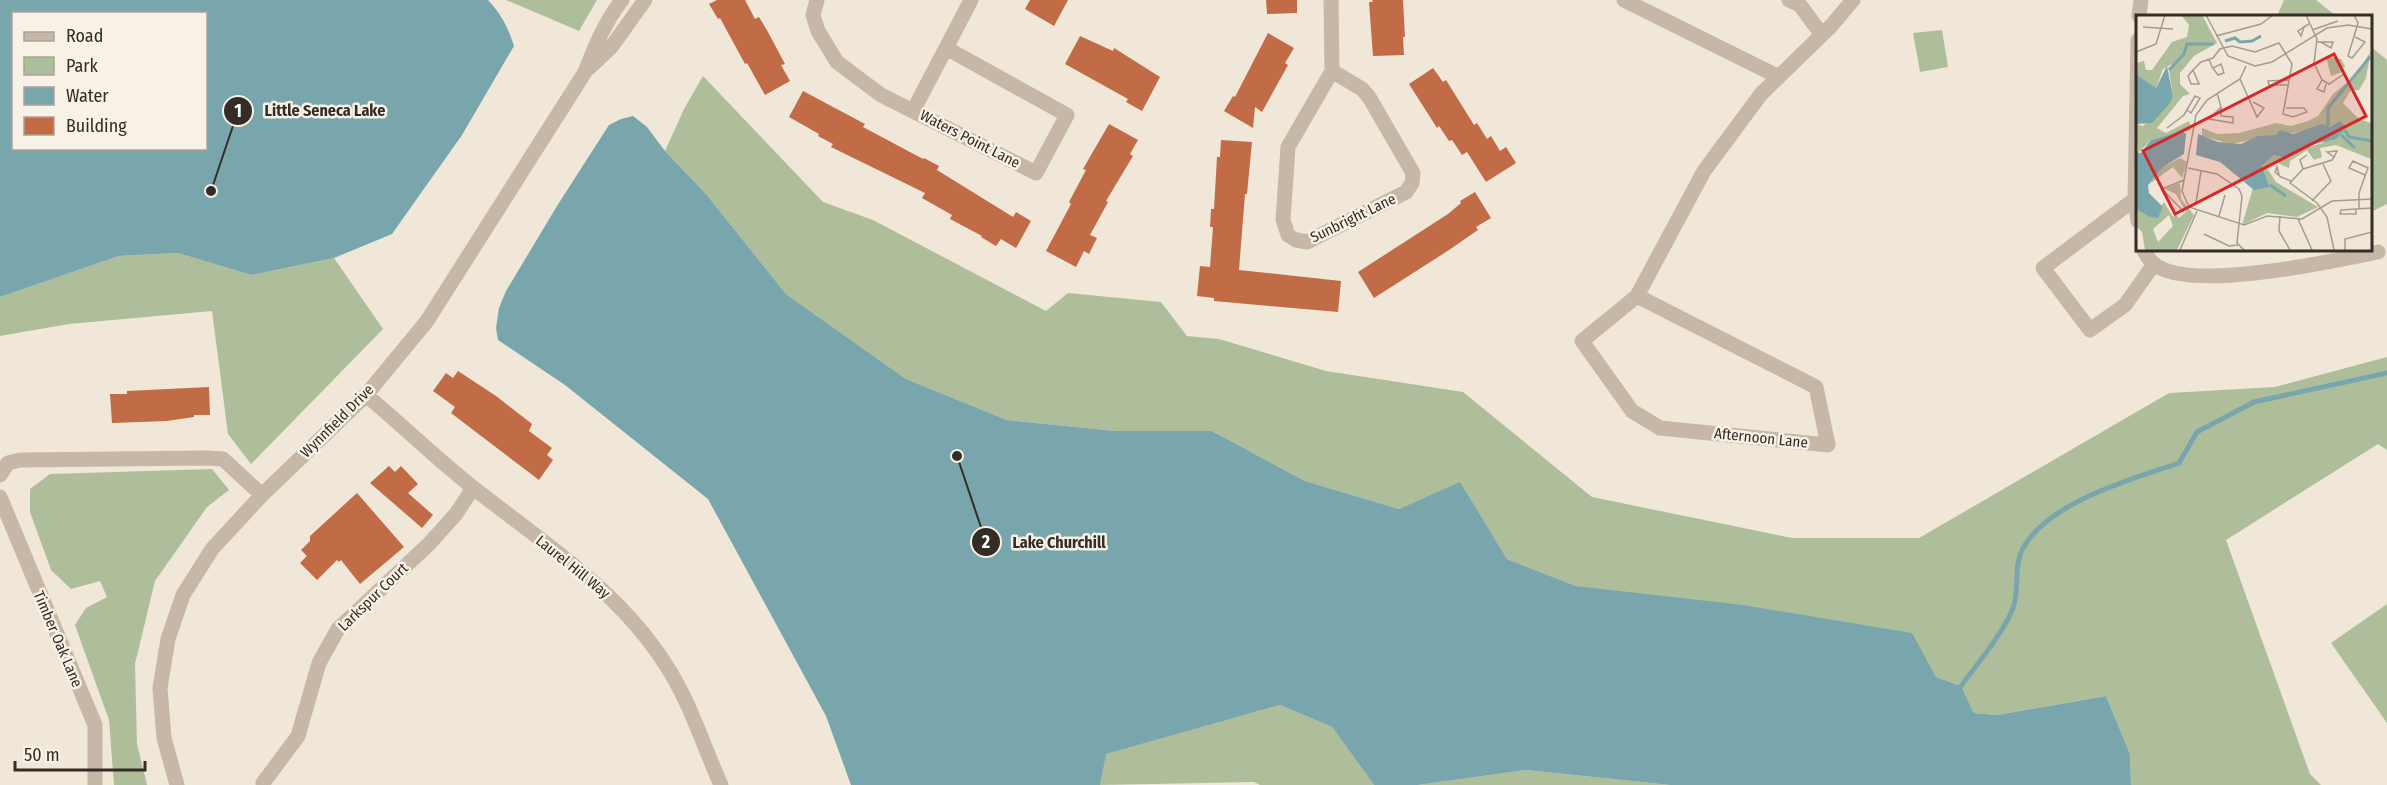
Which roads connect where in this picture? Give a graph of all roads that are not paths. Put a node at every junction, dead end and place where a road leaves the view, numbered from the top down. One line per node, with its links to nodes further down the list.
1 (622, 0): 14 (street, Wynnfield Drive)
2 (645, 0): 14 (street, Wynnfield Drive)
3 (817, 0): 16 (street, Waters Point Lane)
4 (971, 0): 12 (street)
5 (1331, 0): 13 (street)
6 (1624, 0): 15 (street)
7 (1789, 0): 11 (street)
8 (1853, 0): 11 (street, Afternoon Lane)
9 (2141, 0): 10 (street)
10 (2139, 15)
11 (1821, 35): 15 (street, Afternoon Lane)
12 (946, 48): 16 (street); 16 (street, Waters Point Lane)
13 (1332, 71): 13 (street, Sunbright Lane)
14 (585, 72): 24 (street, Wynnfield Drive)
15 (1779, 76): 23 (street, Afternoon Lane)
16 (913, 111)
17 (2136, 146): 18 (street)
18 (2135, 199): 19 (street); 22 (street)
19 (2136, 206)
20 (2144, 250): 22 (street)
21 (2378, 252): 22 (street)
22 (2154, 264)
23 (1637, 296): 23 (street, Afternoon Lane)
24 (366, 395): 26 (street, Laurel Hill Way); 27 (street, Wynnfield Drive)
25 (0, 475): 27 (street)
26 (473, 488): 29 (street, Larkspur Court); 32 (street, Laurel Hill Way)
27 (262, 495): 31 (street, Wynnfield Drive)
28 (0, 497): 30 (street, Timber Oak Lane)
29 (263, 783)
30 (95, 785)
31 (177, 785)
32 (721, 785)

